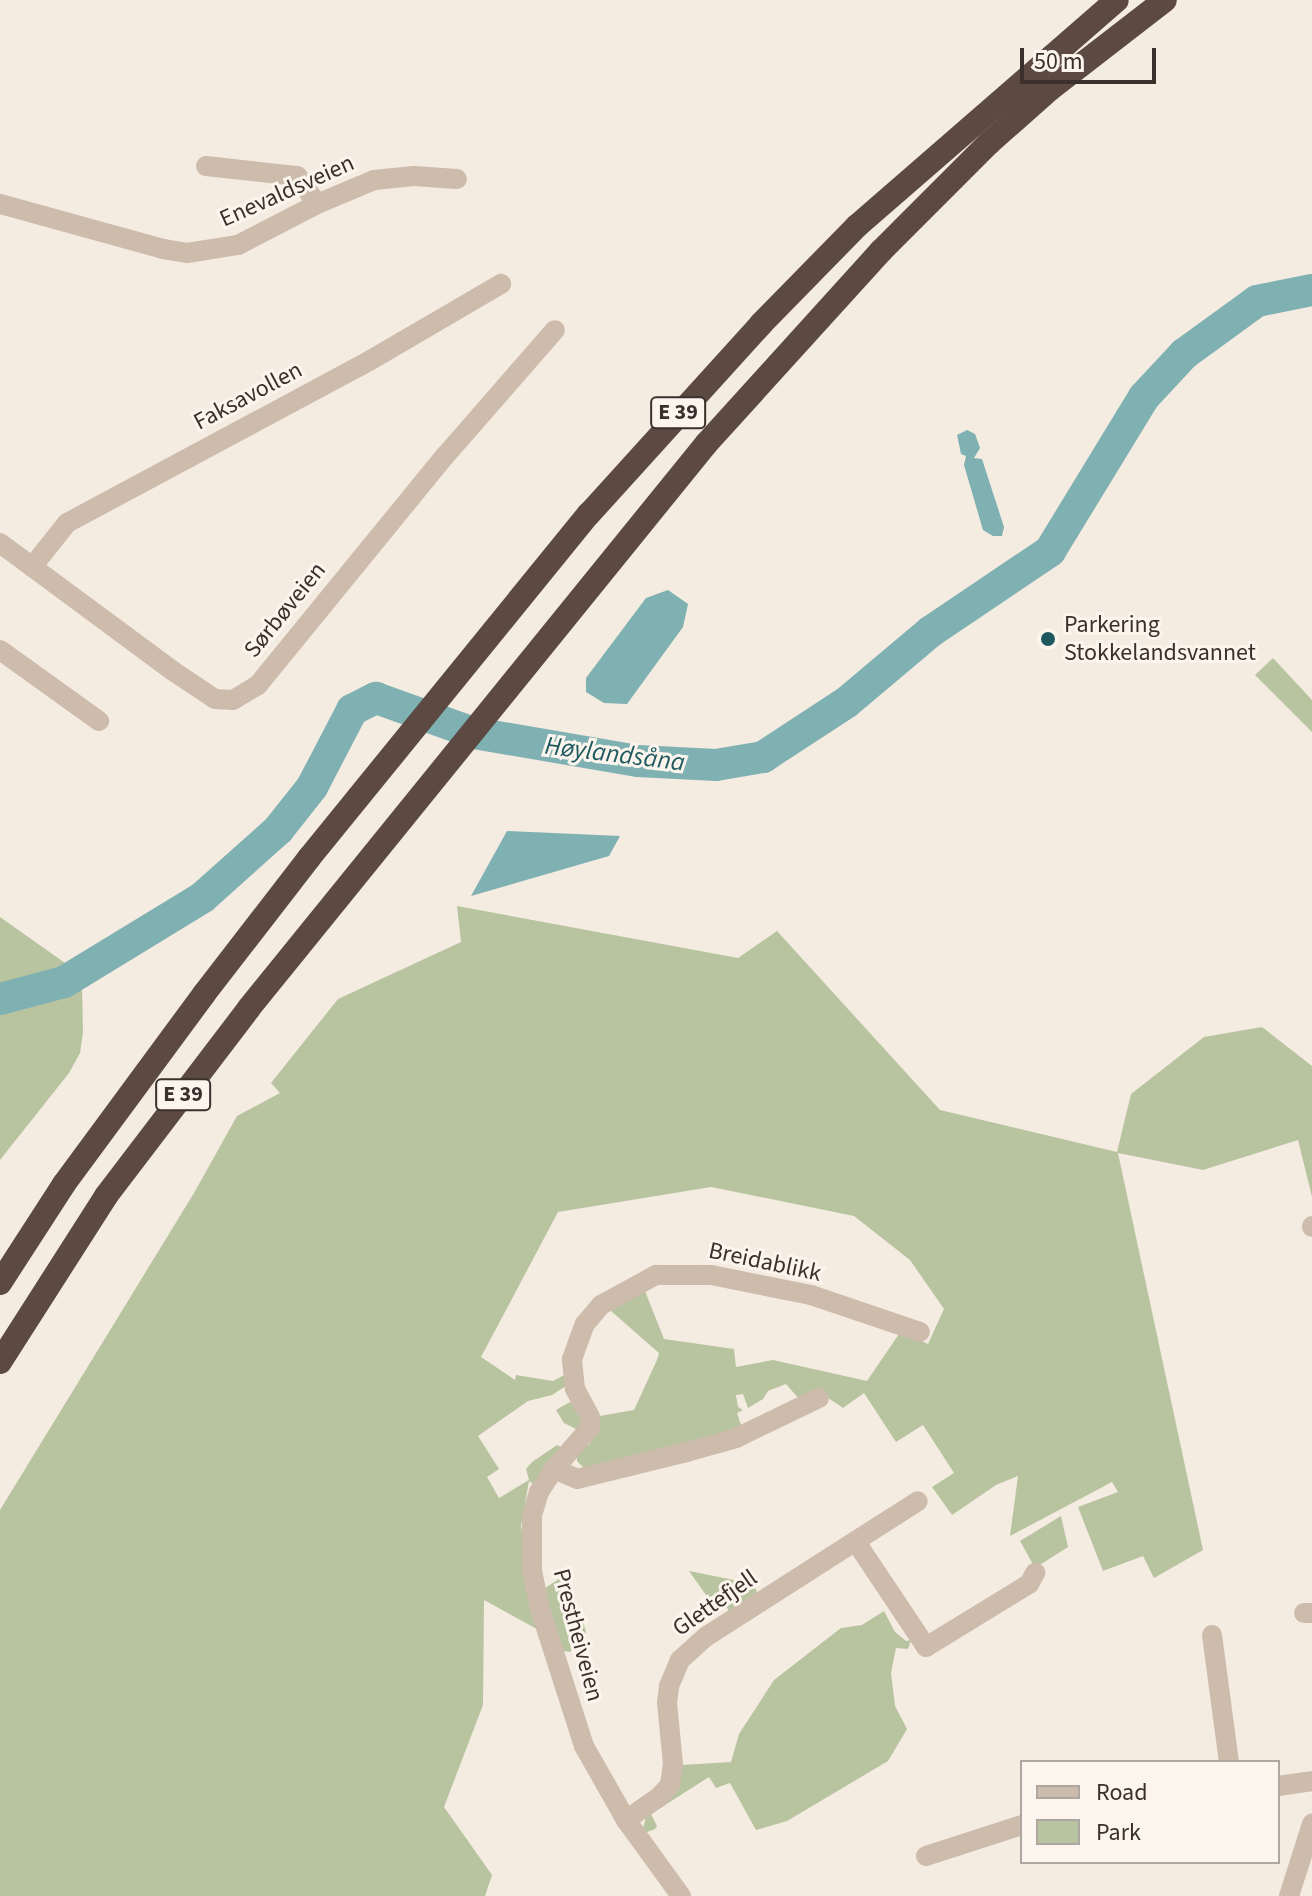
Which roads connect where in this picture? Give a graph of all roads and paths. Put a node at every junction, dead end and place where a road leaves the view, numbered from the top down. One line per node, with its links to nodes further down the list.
1 (1117, 0): 13 (highway, E 39)
2 (1165, 0): 15 (highway, E 39)
3 (206, 166): 6 (street)
4 (457, 179): 6 (street, Enevaldsveien)
5 (0, 204): 6 (street, Enevaldsveien)
6 (317, 204)
7 (501, 284): 10 (street, Faksavollen)
8 (555, 330): 10 (street, Sørbøveien)
9 (0, 543): 10 (street, Sørbøveien)
10 (32, 567)
11 (0, 650): 12 (street)
12 (99, 721)
13 (0, 1283)
14 (920, 1332): 17 (street, Breidablikk)
15 (0, 1362)
16 (819, 1398): 17 (street)
17 (554, 1469): 25 (street, Prestheiveien)
18 (918, 1501): 19 (street, Glettefjell)
19 (856, 1542): 20 (street); 25 (street, Glettefjell)
20 (1035, 1573)
21 (1212, 1635): 22 (street)
22 (1229, 1760)
23 (1312, 1781): 24 (street)
24 (1280, 1786)
25 (626, 1820): 29 (street, Prestheiveien)
26 (1312, 1824): 30 (street)
27 (1020, 1826): 28 (street)
28 (926, 1856)
29 (668, 1892)
30 (1289, 1896)

